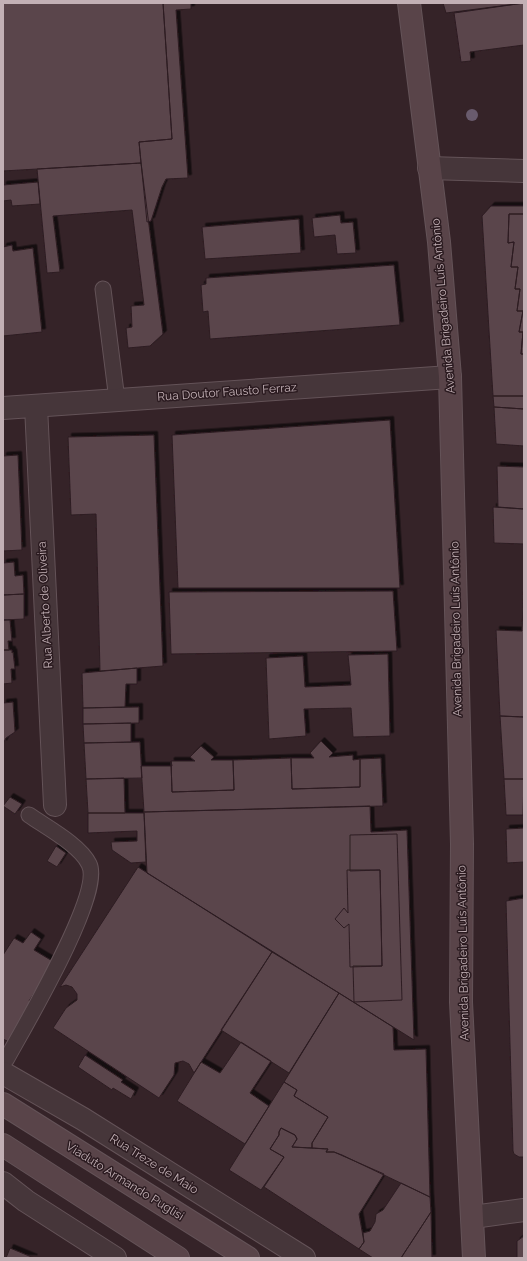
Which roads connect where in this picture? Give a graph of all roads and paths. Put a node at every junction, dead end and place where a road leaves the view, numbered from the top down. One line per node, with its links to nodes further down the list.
1 (408, 3): 2 (main road, Avenida Brigadeiro Luís Antônio)
2 (429, 168): 3 (street); 5 (main road, Avenida Brigadeiro Luís Antônio)
3 (524, 171)
4 (103, 289): 6 (lane)
5 (450, 377): 6 (street, Rua Doutor Fausto Ferraz); 16 (main road, Avenida Brigadeiro Luís Antônio)
6 (117, 400): 7 (street, Rua Doutor Fausto Ferraz)
7 (36, 406): 8 (street, Rua Doutor Fausto Ferraz); 9 (street, Rua Alberto de Oliveira)
8 (3, 408)
9 (55, 805)
10 (28, 815): 11 (lane)
11 (5, 1067): 20 (street, Rua Treze de Maio)
12 (3, 1104): 19 (main road, Viaduto Armando Puglisi)
13 (3, 1145): 18 (main road)
14 (3, 1183): 17 (street)
15 (524, 1210): 16 (street)
16 (473, 1216): 21 (main road, Avenida Brigadeiro Luís Antônio)
17 (116, 1258)
18 (178, 1258)
19 (248, 1258)
20 (304, 1258)
21 (474, 1258)

